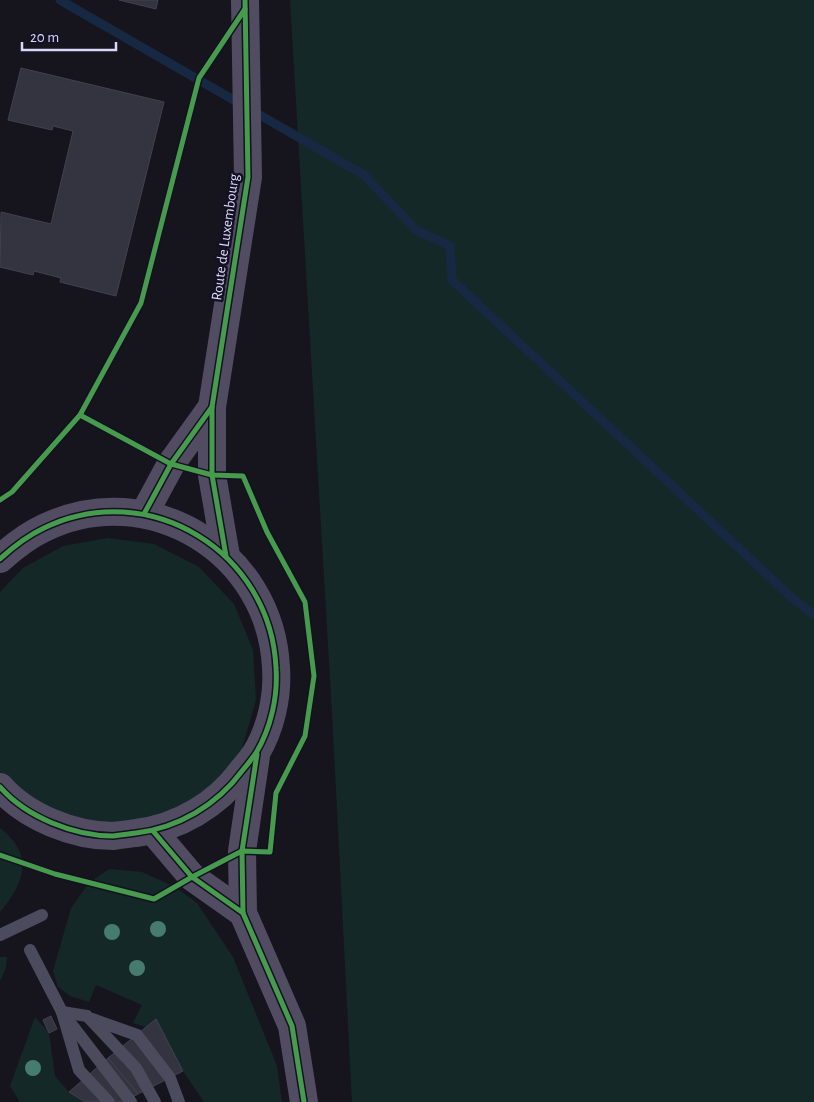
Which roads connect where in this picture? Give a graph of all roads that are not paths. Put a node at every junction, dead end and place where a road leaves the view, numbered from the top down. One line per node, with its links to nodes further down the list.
1 (245, 5): 2 (main road, Route de Luxembourg)
2 (212, 407): 3 (main road); 4 (main road, Route de Luxembourg)
3 (144, 514): 4 (main road); 5 (main road)
4 (226, 556): 6 (main road)
5 (0, 559)
6 (257, 752): 8 (main road); 9 (main road)
7 (2, 793): 8 (main road)
8 (153, 831): 9 (main road)
9 (243, 913): 19 (main road)
10 (42, 914): 11 (lane)
11 (0, 935)
12 (30, 950): 13 (lane)
13 (62, 1012): 14 (lane); 15 (lane); 16 (lane)
14 (90, 1018): 17 (lane); 18 (lane)
15 (109, 1102)
16 (132, 1102)
17 (155, 1102)
18 (179, 1102)
19 (304, 1102)

